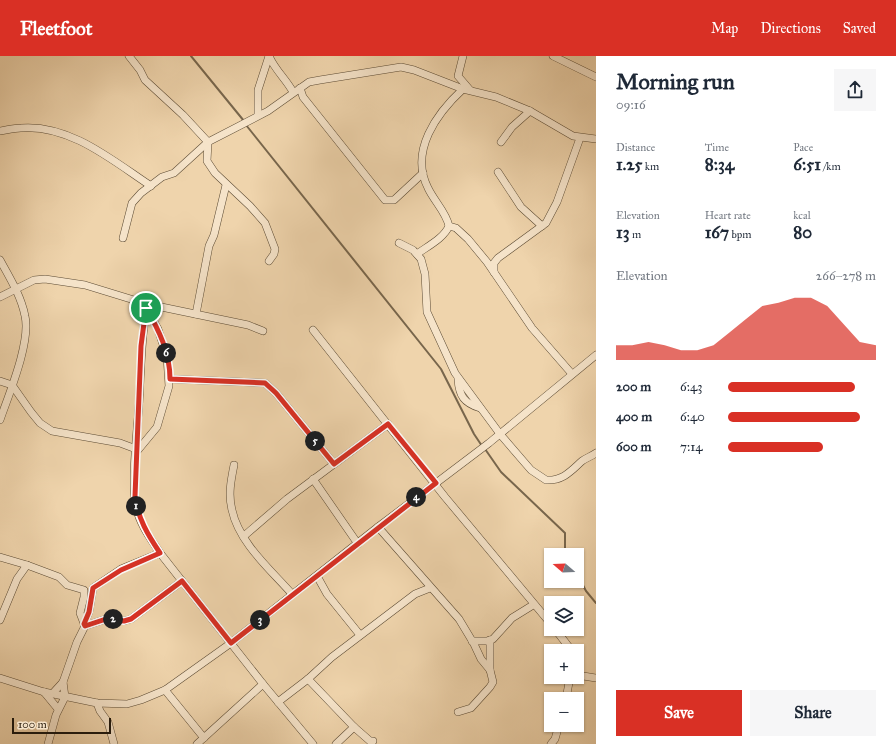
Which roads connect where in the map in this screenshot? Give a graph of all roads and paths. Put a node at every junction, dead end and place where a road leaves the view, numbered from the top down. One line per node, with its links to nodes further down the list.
1 (129, 56): 14 (street)
2 (269, 56): 8 (street); 10 (street)
3 (463, 56): 7 (street)
4 (553, 56): 5 (street)
5 (596, 77)
6 (300, 88): 7 (street); 8 (street); 17 (street)
7 (467, 90): 9 (street); 17 (street)
8 (293, 92): 10 (street)
9 (530, 111): 12 (street); 15 (street)
10 (258, 115): 14 (street)
11 (0, 132): 19 (street)
12 (580, 138): 13 (street); 21 (street)
13 (596, 139)
14 (208, 142): 18 (street); 19 (street)
15 (501, 142)
16 (498, 172): 21 (street)
17 (423, 173): 20 (street)
18 (226, 185): 26 (street); 31 (street)
19 (151, 186): 22 (street)
20 (449, 226): 24 (street); 27 (street)
21 (542, 226): 27 (street)
22 (123, 238)
23 (399, 243): 24 (street)
24 (417, 254): 41 (street)
25 (0, 260): 28 (street)
26 (269, 261)
27 (494, 273): 35 (street)
28 (16, 289): 29 (street); 30 (street); 38 (street)
29 (0, 297)
30 (147, 306): 31 (street); 36 (street); 42 (street)
31 (196, 314): 33 (street)
32 (313, 330): 40 (street)
33 (263, 331)
34 (596, 355): 35 (street)
35 (572, 374): 41 (street)
36 (170, 379): 42 (street); 44 (street)
37 (0, 381): 38 (street)
38 (12, 385): 39 (street); 42 (street)
39 (0, 420)
40 (388, 424): 44 (street); 47 (street)
41 (500, 434): 43 (street); 47 (street)
42 (137, 450): 51 (street)
43 (595, 455)
44 (334, 464): 46 (street)
45 (234, 465): 49 (street)
46 (313, 480): 49 (street); 50 (street)
47 (436, 483): 48 (street); 60 (street)
48 (378, 527): 50 (street); 55 (street)
49 (244, 536): 58 (street)
50 (358, 544): 54 (street)
51 (160, 553): 56 (street); 63 (street)
52 (0, 557): 53 (street)
53 (27, 565): 62 (street); 63 (street)
54 (316, 576): 58 (street); 64 (street)
55 (421, 578): 57 (street); 59 (street)
56 (182, 581): 63 (street); 68 (street)
57 (430, 588): 59 (street); 67 (street)
58 (292, 594): 68 (street)
59 (415, 594): 64 (street)
60 (534, 605): 61 (street); 66 (street)
61 (544, 616)
62 (0, 620)
63 (85, 625): 75 (street)
64 (360, 635): 74 (street)
65 (560, 636): 69 (street)
66 (490, 640): 67 (street); 70 (street)
67 (472, 641): 70 (street)
68 (231, 643): 76 (street); 77 (street)
69 (567, 644)
70 (490, 670): 84 (street)
71 (584, 676): 73 (street)
72 (0, 678): 78 (street)
73 (596, 678)
74 (308, 679): 81 (street); 85 (street)
75 (63, 682): 79 (street); 80 (street)
76 (263, 684): 81 (street); 87 (street)
77 (165, 690): 82 (street); 87 (street)
78 (44, 692): 79 (street); 83 (street)
79 (53, 694): 80 (street)
80 (65, 697): 82 (street); 83 (street)
81 (278, 702): 92 (street)
82 (97, 703): 90 (street)
83 (58, 709): 89 (street)
84 (458, 712)
85 (354, 727): 88 (street); 93 (street)
86 (557, 732): 94 (street)
87 (204, 738): 91 (street)
88 (373, 740)
89 (48, 744)
90 (114, 744)
91 (197, 744)
92 (313, 744)
93 (336, 744)
94 (551, 744)

